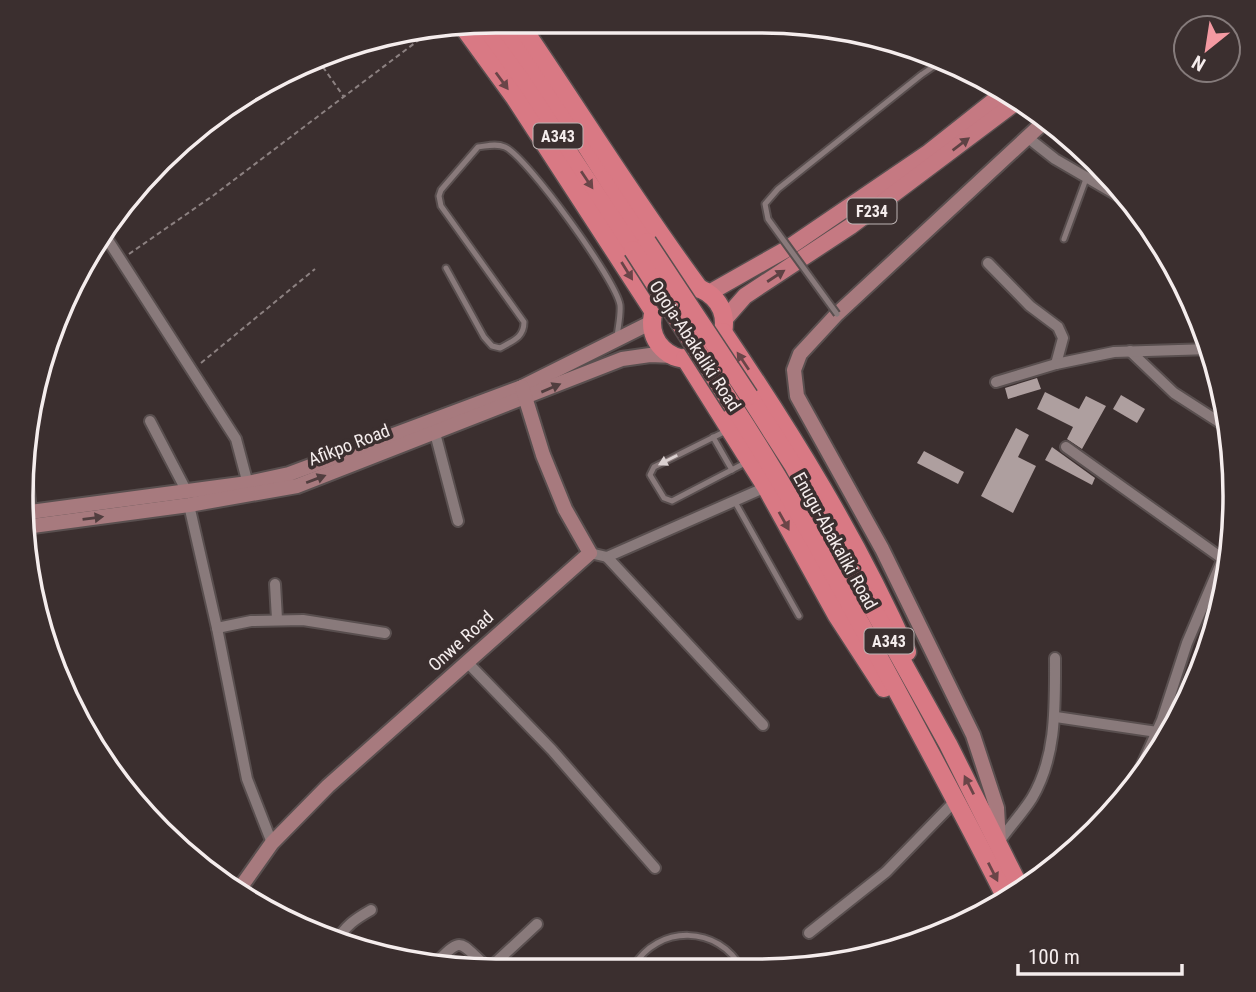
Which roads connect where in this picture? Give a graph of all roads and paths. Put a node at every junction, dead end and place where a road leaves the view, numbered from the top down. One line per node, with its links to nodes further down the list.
1 (487, 33): 19 (highway, Ogoja-Abakaliki Road / A343, one-way to 19)
2 (507, 33): 19 (highway, Ogoja-Abakaliki Road / A343)
3 (526, 33): 24 (highway)
4 (468, 34): 26 (highway, one-way to 26)
5 (419, 40): 8 (path)
6 (322, 67): 8 (path)
7 (933, 67): 25 (lane, bridge)
8 (344, 98): 20 (path)
9 (997, 98): 15 (main road, F234)
10 (1010, 106): 16 (main road, F234, one-way to 10)
11 (1039, 127): 12 (main road)
12 (1027, 137): 13 (street); 25 (main road)
13 (1086, 179): 14 (street); 17 (lane)
14 (1107, 190)
15 (829, 220): 16 (main road); 24 (main road, F234)
16 (840, 234): 27 (main road, F234, one-way to 16)
17 (1065, 239)
18 (109, 242): 20 (street)
19 (640, 246): 65 (highway, Enugu-Abakaliki Road / A343, bridge); 66 (highway, Ogoja-Abakaliki Road / A343, bridge)
20 (121, 260): 33 (street)
21 (988, 263): 32 (street)
22 (446, 268): 28 (lane)
23 (315, 269): 33 (path)
24 (704, 291): 26 (highway); 27 (highway)
25 (837, 314): 68 (main road)
26 (653, 317): 28 (main road, Afikpo Road); 31 (highway)
27 (724, 326): 31 (highway); 65 (highway, one-way to 27)
28 (617, 341): 35 (main road, Afikpo Road)
29 (1199, 349): 30 (street)
30 (1130, 351): 32 (street); 36 (street)
31 (680, 357): 35 (main road, Afikpo Road, one-way to 31); 39 (highway)
32 (1056, 364): 34 (street)
33 (192, 370): 44 (street)
34 (996, 382)
35 (524, 393): 38 (main road, Afikpo Road); 44 (main road, Afikpo Road); 50 (main road)
36 (1216, 420)
37 (150, 421): 45 (street)
38 (435, 433): 44 (main road, Afikpo Road, one-way to 38); 48 (street)
39 (721, 433): 41 (highway); 42 (lane); 42 (lane, one-way to 42)
40 (1066, 447): 51 (street)
41 (749, 461): 42 (lane); 43 (highway)
42 (732, 470)
43 (766, 487): 46 (street); 66 (highway, one-way to 66)
44 (249, 489): 45 (main road, Afikpo Road)
45 (188, 499): 47 (main road, Afikpo Road); 49 (main road, Afikpo Road, one-way to 45); 57 (street)
46 (735, 502): 52 (street); 55 (lane)
47 (34, 511)
48 (458, 521)
49 (34, 525)
50 (590, 553): 52 (street); 60 (main road, Onwe Road)
51 (1219, 556)
52 (607, 557): 62 (street)
53 (1216, 576): 63 (street)
54 (275, 584): 56 (street)
55 (799, 616)
56 (277, 619): 57 (street); 58 (street)
57 (217, 628): 69 (street)
58 (385, 633)
59 (1055, 658): 61 (street)
60 (467, 662): 69 (main road, Onwe Road); 70 (street)
61 (1055, 717): 63 (street); 68 (street)
62 (763, 725)
63 (1160, 726): 64 (street)
64 (1155, 736)
65 (948, 744): 68 (highway, Enugu-Abakaliki Road / A343, one-way to 65)
66 (931, 751): 67 (highway, A343)
67 (956, 800): 73 (highway, A343, one-way to 73); 77 (street)
68 (999, 842): 71 (highway, Enugu-Abakaliki Road / A343)
69 (272, 843): 72 (main road, Onwe Road)
70 (655, 868)
71 (1017, 881)
72 (243, 884)
73 (1002, 890)
74 (371, 910): 76 (street)
75 (537, 923): 80 (street)
76 (343, 932)
77 (809, 933)
78 (443, 956): 79 (street)
79 (478, 958)
80 (499, 959)
81 (638, 959): 82 (lane)
82 (736, 959)

